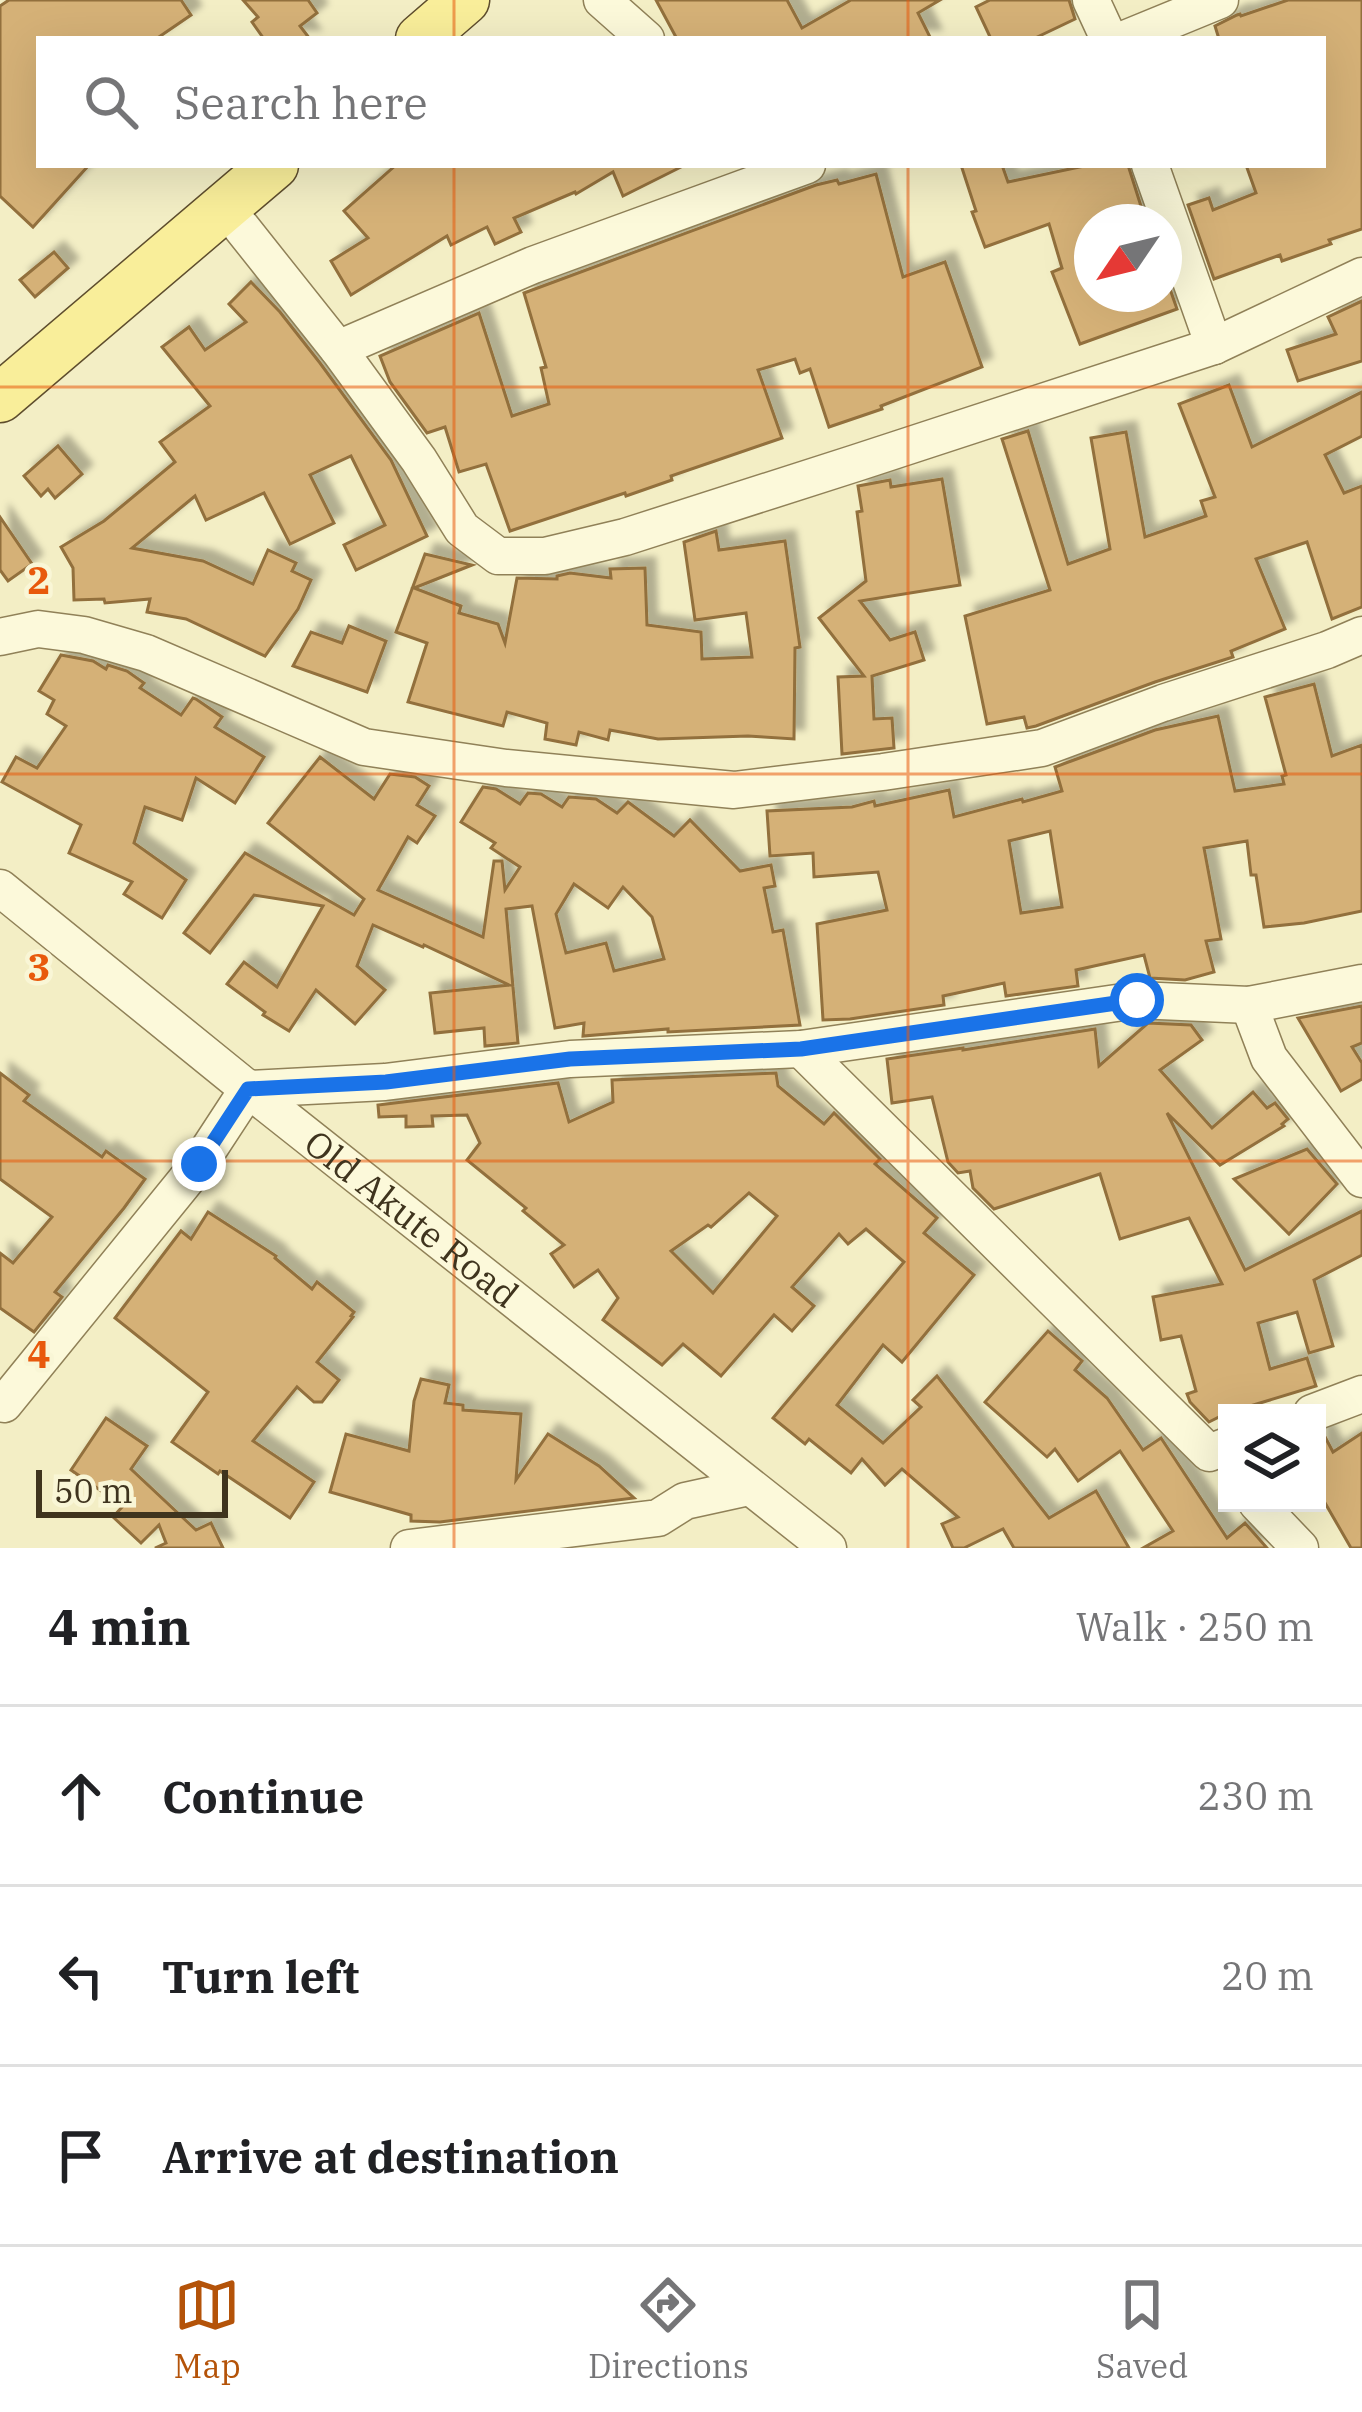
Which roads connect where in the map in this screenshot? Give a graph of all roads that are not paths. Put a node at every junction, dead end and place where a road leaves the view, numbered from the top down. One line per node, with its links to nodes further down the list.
1 (465, 0): 5 (main road)
2 (602, 0): 6 (street)
3 (1090, 0): 7 (street)
4 (1220, 0): 8 (street)
5 (423, 36)
6 (643, 36)
7 (1107, 36)
8 (1132, 36)
9 (270, 168): 16 (main road)
10 (799, 168): 15 (street)
11 (1151, 168): 14 (street)
12 (242, 226): 15 (street)
13 (1362, 276): 14 (street)
14 (1214, 346): 15 (street)
15 (338, 349)
16 (0, 398)
17 (1362, 635): 18 (street)
18 (0, 637)
19 (0, 888): 23 (street, Old Akute Road)
20 (1362, 983): 21 (street)
21 (1249, 1005): 22 (street); 24 (street)
22 (801, 1049): 23 (street); 28 (street)
23 (248, 1089): 26 (street); 29 (street, Old Akute Road)
24 (1362, 1179)
25 (1362, 1394): 27 (street)
26 (4, 1404)
27 (1326, 1408)
28 (1218, 1454)
29 (749, 1487): 31 (street); 32 (street, Old Akute Road)
30 (1266, 1512): 33 (street)
31 (409, 1548)
32 (828, 1548)
33 (1300, 1548)

